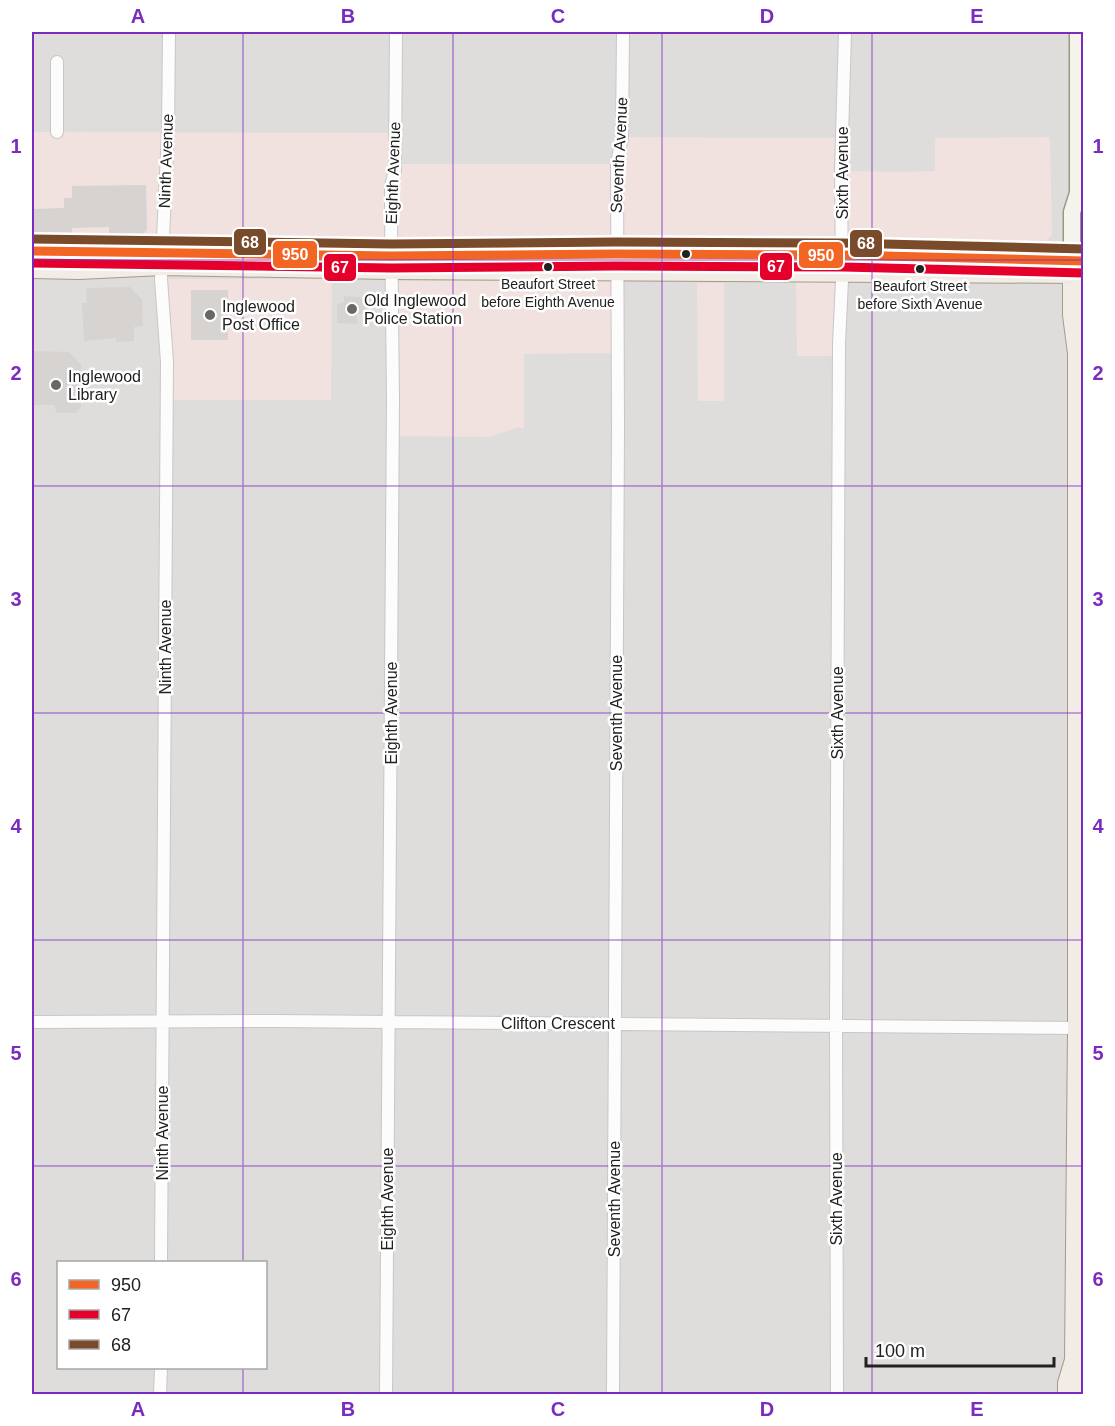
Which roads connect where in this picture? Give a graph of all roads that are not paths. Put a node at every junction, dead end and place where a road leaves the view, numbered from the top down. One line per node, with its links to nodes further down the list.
1 (169, 32): 10 (street, Ninth Avenue)
2 (396, 32): 12 (street, Eighth Avenue)
3 (623, 32): 11 (street, Seventh Avenue)
4 (845, 32): 13 (street, Sixth Avenue)
5 (1078, 32): 8 (main road)
6 (57, 62): 7 (street)
7 (57, 132)
8 (1081, 201): 14 (main road)
9 (32, 251): 10 (main road)
10 (162, 259): 12 (main road); 15 (main road); 18 (street, Ninth Avenue)
11 (617, 262): 12 (main road); 13 (main road); 21 (street, Seventh Avenue)
12 (391, 263): 20 (street, Eighth Avenue)
13 (842, 264): 14 (main road); 22 (street, Sixth Avenue)
14 (1078, 267): 17 (main road)
15 (32, 269)
16 (1083, 320): 17 (main road)
17 (1077, 353): 23 (main road)
18 (162, 1021): 19 (street, Clifton Crescent); 20 (street, Clifton Crescent); 24 (street, Ninth Avenue)
19 (32, 1022)
20 (388, 1022): 21 (street, Clifton Crescent); 28 (street, Eighth Avenue)
21 (615, 1023): 22 (street, Clifton Crescent); 29 (street, Seventh Avenue)
22 (836, 1025): 23 (street, Clifton Crescent); 30 (street, Sixth Avenue)
23 (1080, 1028): 25 (main road)
24 (161, 1261)
25 (1074, 1359): 31 (main road); 32 (main road)
26 (161, 1369): 27 (street)
27 (160, 1395)
28 (386, 1395)
29 (613, 1395)
30 (837, 1395)
31 (1067, 1395)
32 (1082, 1395)

